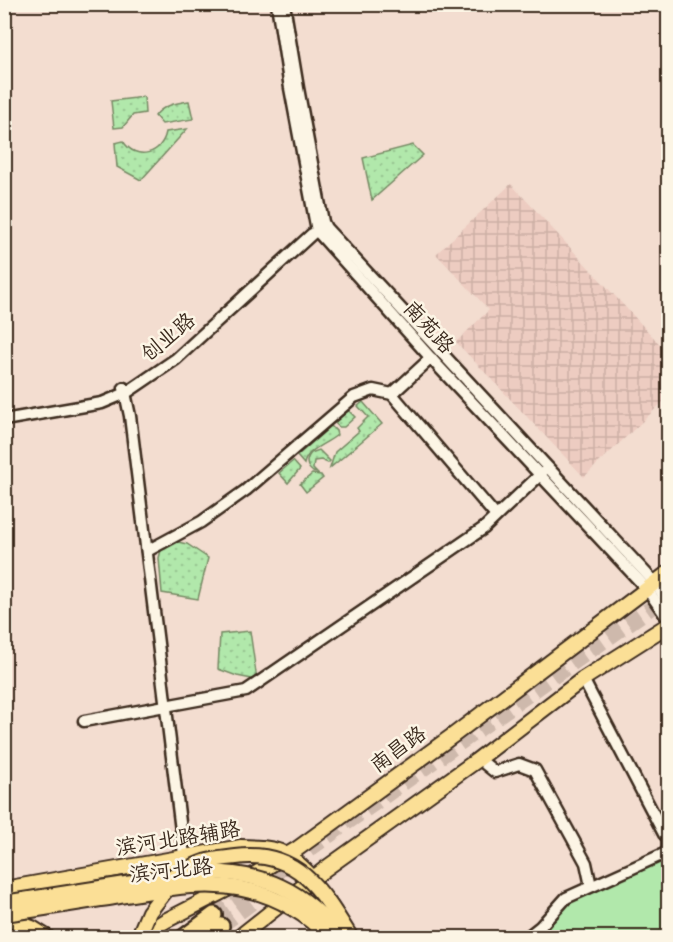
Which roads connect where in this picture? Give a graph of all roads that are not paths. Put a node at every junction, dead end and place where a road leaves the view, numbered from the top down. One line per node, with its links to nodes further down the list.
1 (277, 4): 3 (street)
2 (284, 4): 3 (street)
3 (321, 226): 4 (street, 南苑路); 5 (street, 创业路); 13 (street, 南苑路)
4 (431, 358): 6 (street); 9 (street, 南苑路)
5 (125, 390): 7 (street, 创业路); 8 (street, 创业路); 11 (street)
6 (392, 394): 10 (street); 11 (street)
7 (4, 414)
8 (4, 420)
9 (541, 474): 10 (street); 13 (street, 南苑路)
10 (496, 516): 18 (street)
11 (147, 551): 18 (street)
12 (669, 573): 13 (main road, 南昌路)
13 (651, 586): 14 (street, 南苑路); 15 (street, 南苑路); 23 (main road, 南昌路)
14 (669, 603)
15 (669, 619)
16 (669, 625): 17 (main road)
17 (583, 679): 21 (street); 27 (main road)
18 (166, 705): 19 (street); 24 (street)
19 (84, 721)
20 (485, 764): 28 (street)
21 (669, 838)
22 (669, 852): 28 (street)
23 (288, 855): 24 (main road, 滨河北路辅路); 26 (main road, 南昌路); 27 (main road, 滨河北路辅路)
24 (184, 858): 25 (street); 29 (main road, 滨河北路辅路)
25 (187, 878): 26 (main road, 滨河北路辅路); 32 (main road, 滨河北路辅路)
26 (247, 879): 30 (main road, 滨河北路辅路); 34 (main road, 南昌路)
27 (314, 879): 30 (main road); 41 (main road, 滨河北路辅路)
28 (591, 886): 42 (street)
29 (4, 889)
30 (289, 898): 37 (main road); 38 (main road, 滨河北路辅路)
31 (4, 903): 40 (main road, 滨河北路, bridge)
32 (5, 917): 33 (main road); 39 (main road, 滨河北路, bridge)
33 (48, 938)
34 (138, 938): 41 (main road, bridge)
35 (183, 938): 36 (highway)
36 (205, 938)
37 (238, 938)
38 (319, 938)
39 (327, 938)
40 (340, 938)
41 (353, 938)
42 (526, 938)

